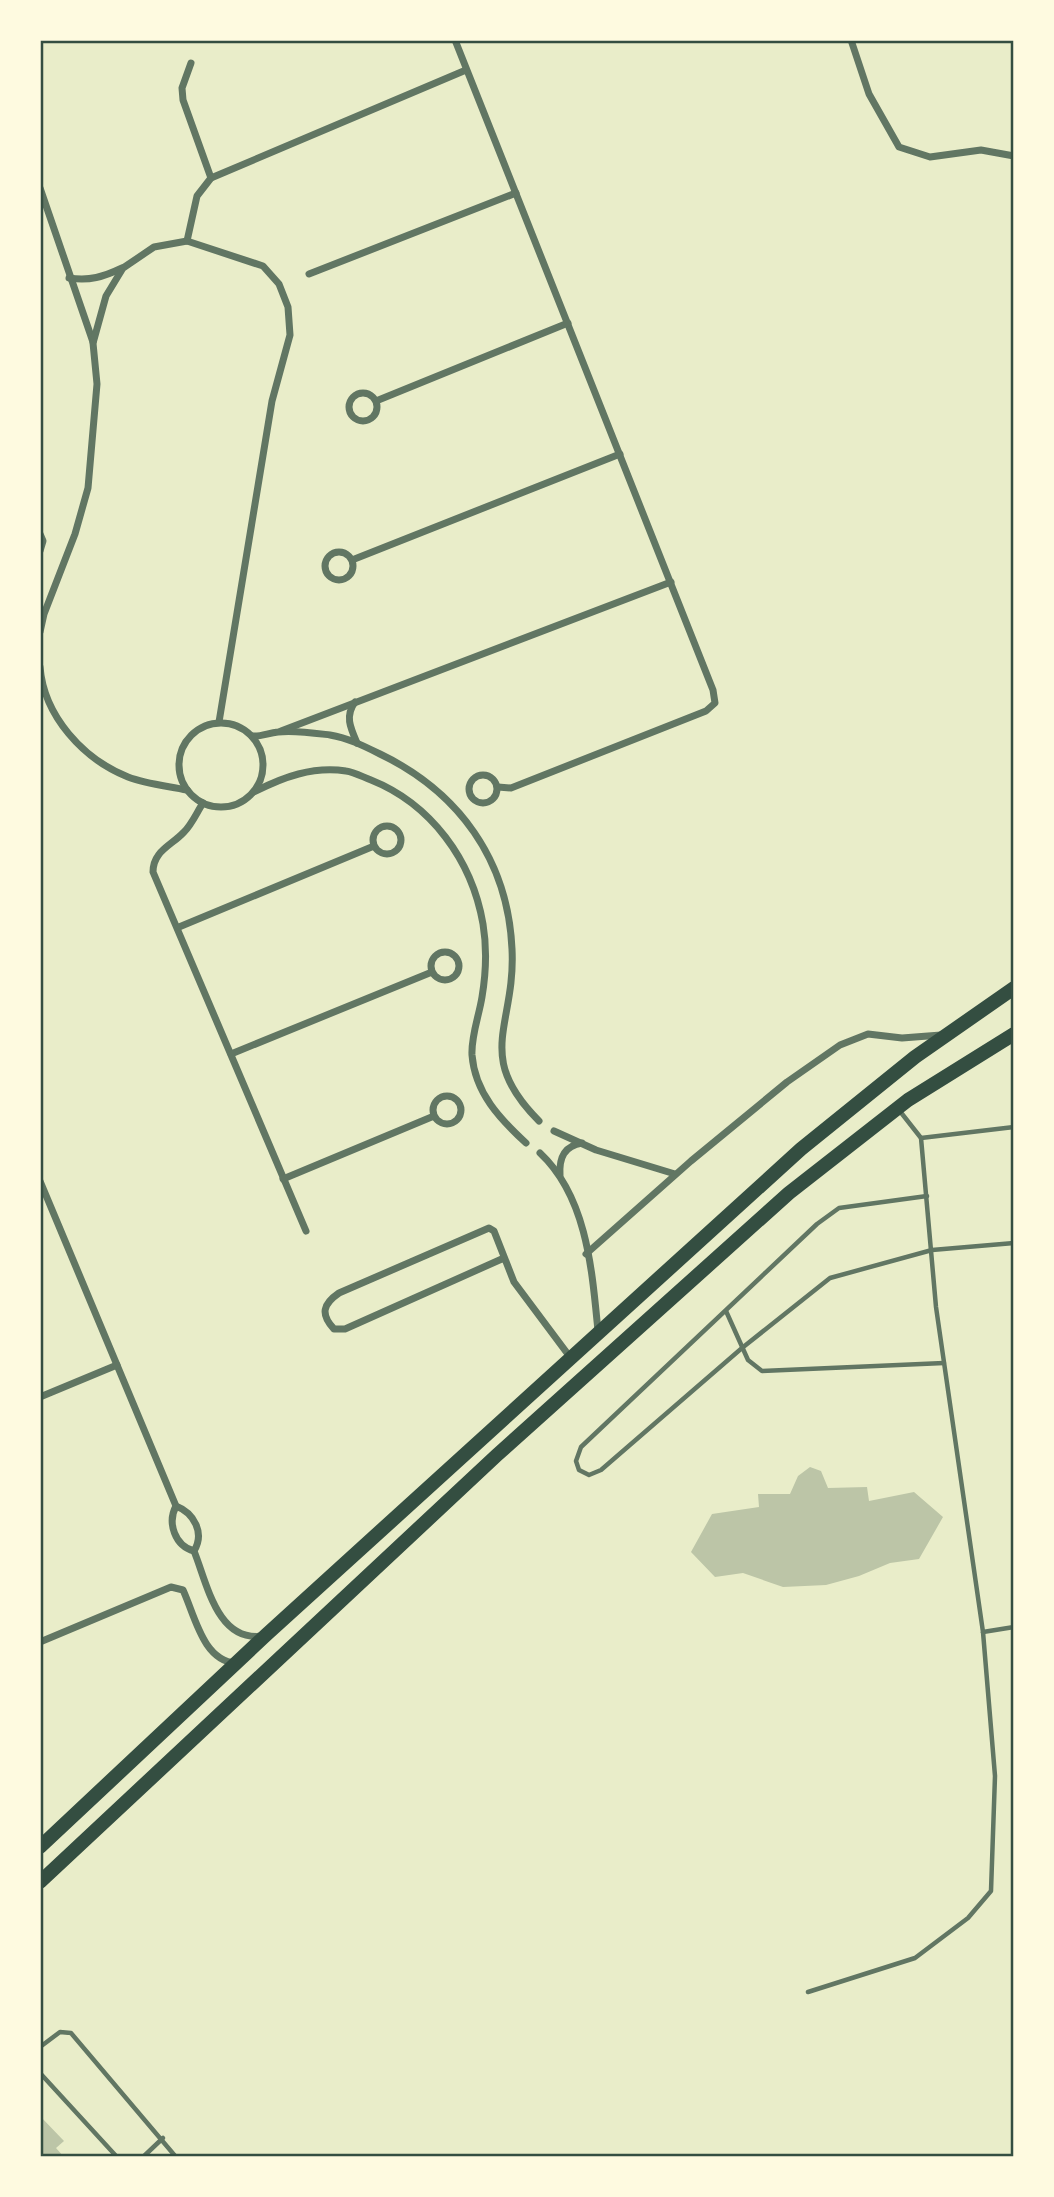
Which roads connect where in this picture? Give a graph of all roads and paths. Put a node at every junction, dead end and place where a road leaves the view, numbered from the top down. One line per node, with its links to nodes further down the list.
1 (455, 40): 4 (street)
2 (851, 40): 5 (street)
3 (191, 63): 6 (street)
4 (466, 70): 6 (street); 8 (street)
5 (1014, 156)
6 (211, 178): 9 (street)
7 (40, 188): 12 (street)
8 (516, 193): 11 (street); 13 (street)
9 (187, 241): 10 (street); 24 (street)
10 (123, 268): 12 (street); 14 (street)
11 (309, 274)
12 (69, 278): 14 (street)
13 (568, 323): 15 (street); 16 (street)
14 (93, 343): 21 (street)
15 (376, 401): 15 (street)
16 (620, 454): 19 (street); 20 (street)
17 (40, 534): 18 (street)
18 (40, 551)
19 (352, 559): 19 (street)
20 (671, 582): 23 (street); 28 (street)
21 (40, 632)
22 (40, 667): 29 (street)
23 (356, 701): 25 (street); 27 (street)
24 (219, 722): 26 (street); 29 (street)
25 (278, 732): 26 (street); 27 (street)
26 (252, 736): 30 (street)
27 (357, 743): 41 (street)
28 (498, 787): 28 (street)
29 (187, 790): 31 (street)
30 (254, 792): 31 (street); 45 (street)
31 (203, 803): 33 (street)
32 (374, 846): 32 (street); 33 (street)
33 (179, 927): 38 (street)
34 (432, 972): 34 (street); 38 (street)
35 (1014, 988): 36 (main road)
36 (947, 1033): 48 (street); 59 (main road)
37 (1014, 1034): 39 (main road)
38 (232, 1054): 50 (street)
39 (898, 1108): 44 (lane); 73 (main road)
40 (434, 1116): 40 (street); 50 (street)
41 (539, 1121)
42 (1014, 1126): 44 (lane)
43 (554, 1131): 46 (street)
44 (921, 1138): 52 (lane)
45 (526, 1143)
46 (583, 1143): 48 (street); 49 (street)
47 (540, 1153): 49 (street)
48 (675, 1174): 56 (street)
49 (560, 1175): 56 (street)
50 (283, 1179): 53 (street)
51 (40, 1181): 63 (street)
52 (927, 1196): 55 (lane); 58 (lane)
53 (306, 1231)
54 (1014, 1243): 55 (lane)
55 (932, 1250): 60 (lane); 62 (lane)
56 (586, 1254): 59 (street)
57 (504, 1258): 57 (street); 61 (street)
58 (726, 1311): 60 (lane); 60 (lane)
59 (598, 1331): 61 (main road)
60 (742, 1348): 62 (lane)
61 (570, 1357): 69 (main road)
62 (944, 1363): 68 (lane)
63 (117, 1365): 64 (street); 65 (street)
64 (40, 1397)
65 (176, 1506): 66 (street); 66 (street)
66 (194, 1551): 69 (street)
67 (1014, 1627): 68 (lane)
68 (983, 1632): 74 (lane)
69 (266, 1635): 71 (main road)
70 (40, 1642): 71 (street)
71 (236, 1663): 72 (main road)
72 (40, 1847)
73 (40, 1882)
74 (808, 1992)
75 (40, 2047): 77 (lane)
76 (40, 2073): 78 (lane)
77 (163, 2138): 79 (lane); 80 (lane)
78 (117, 2157)
79 (143, 2157)
80 (176, 2157)

